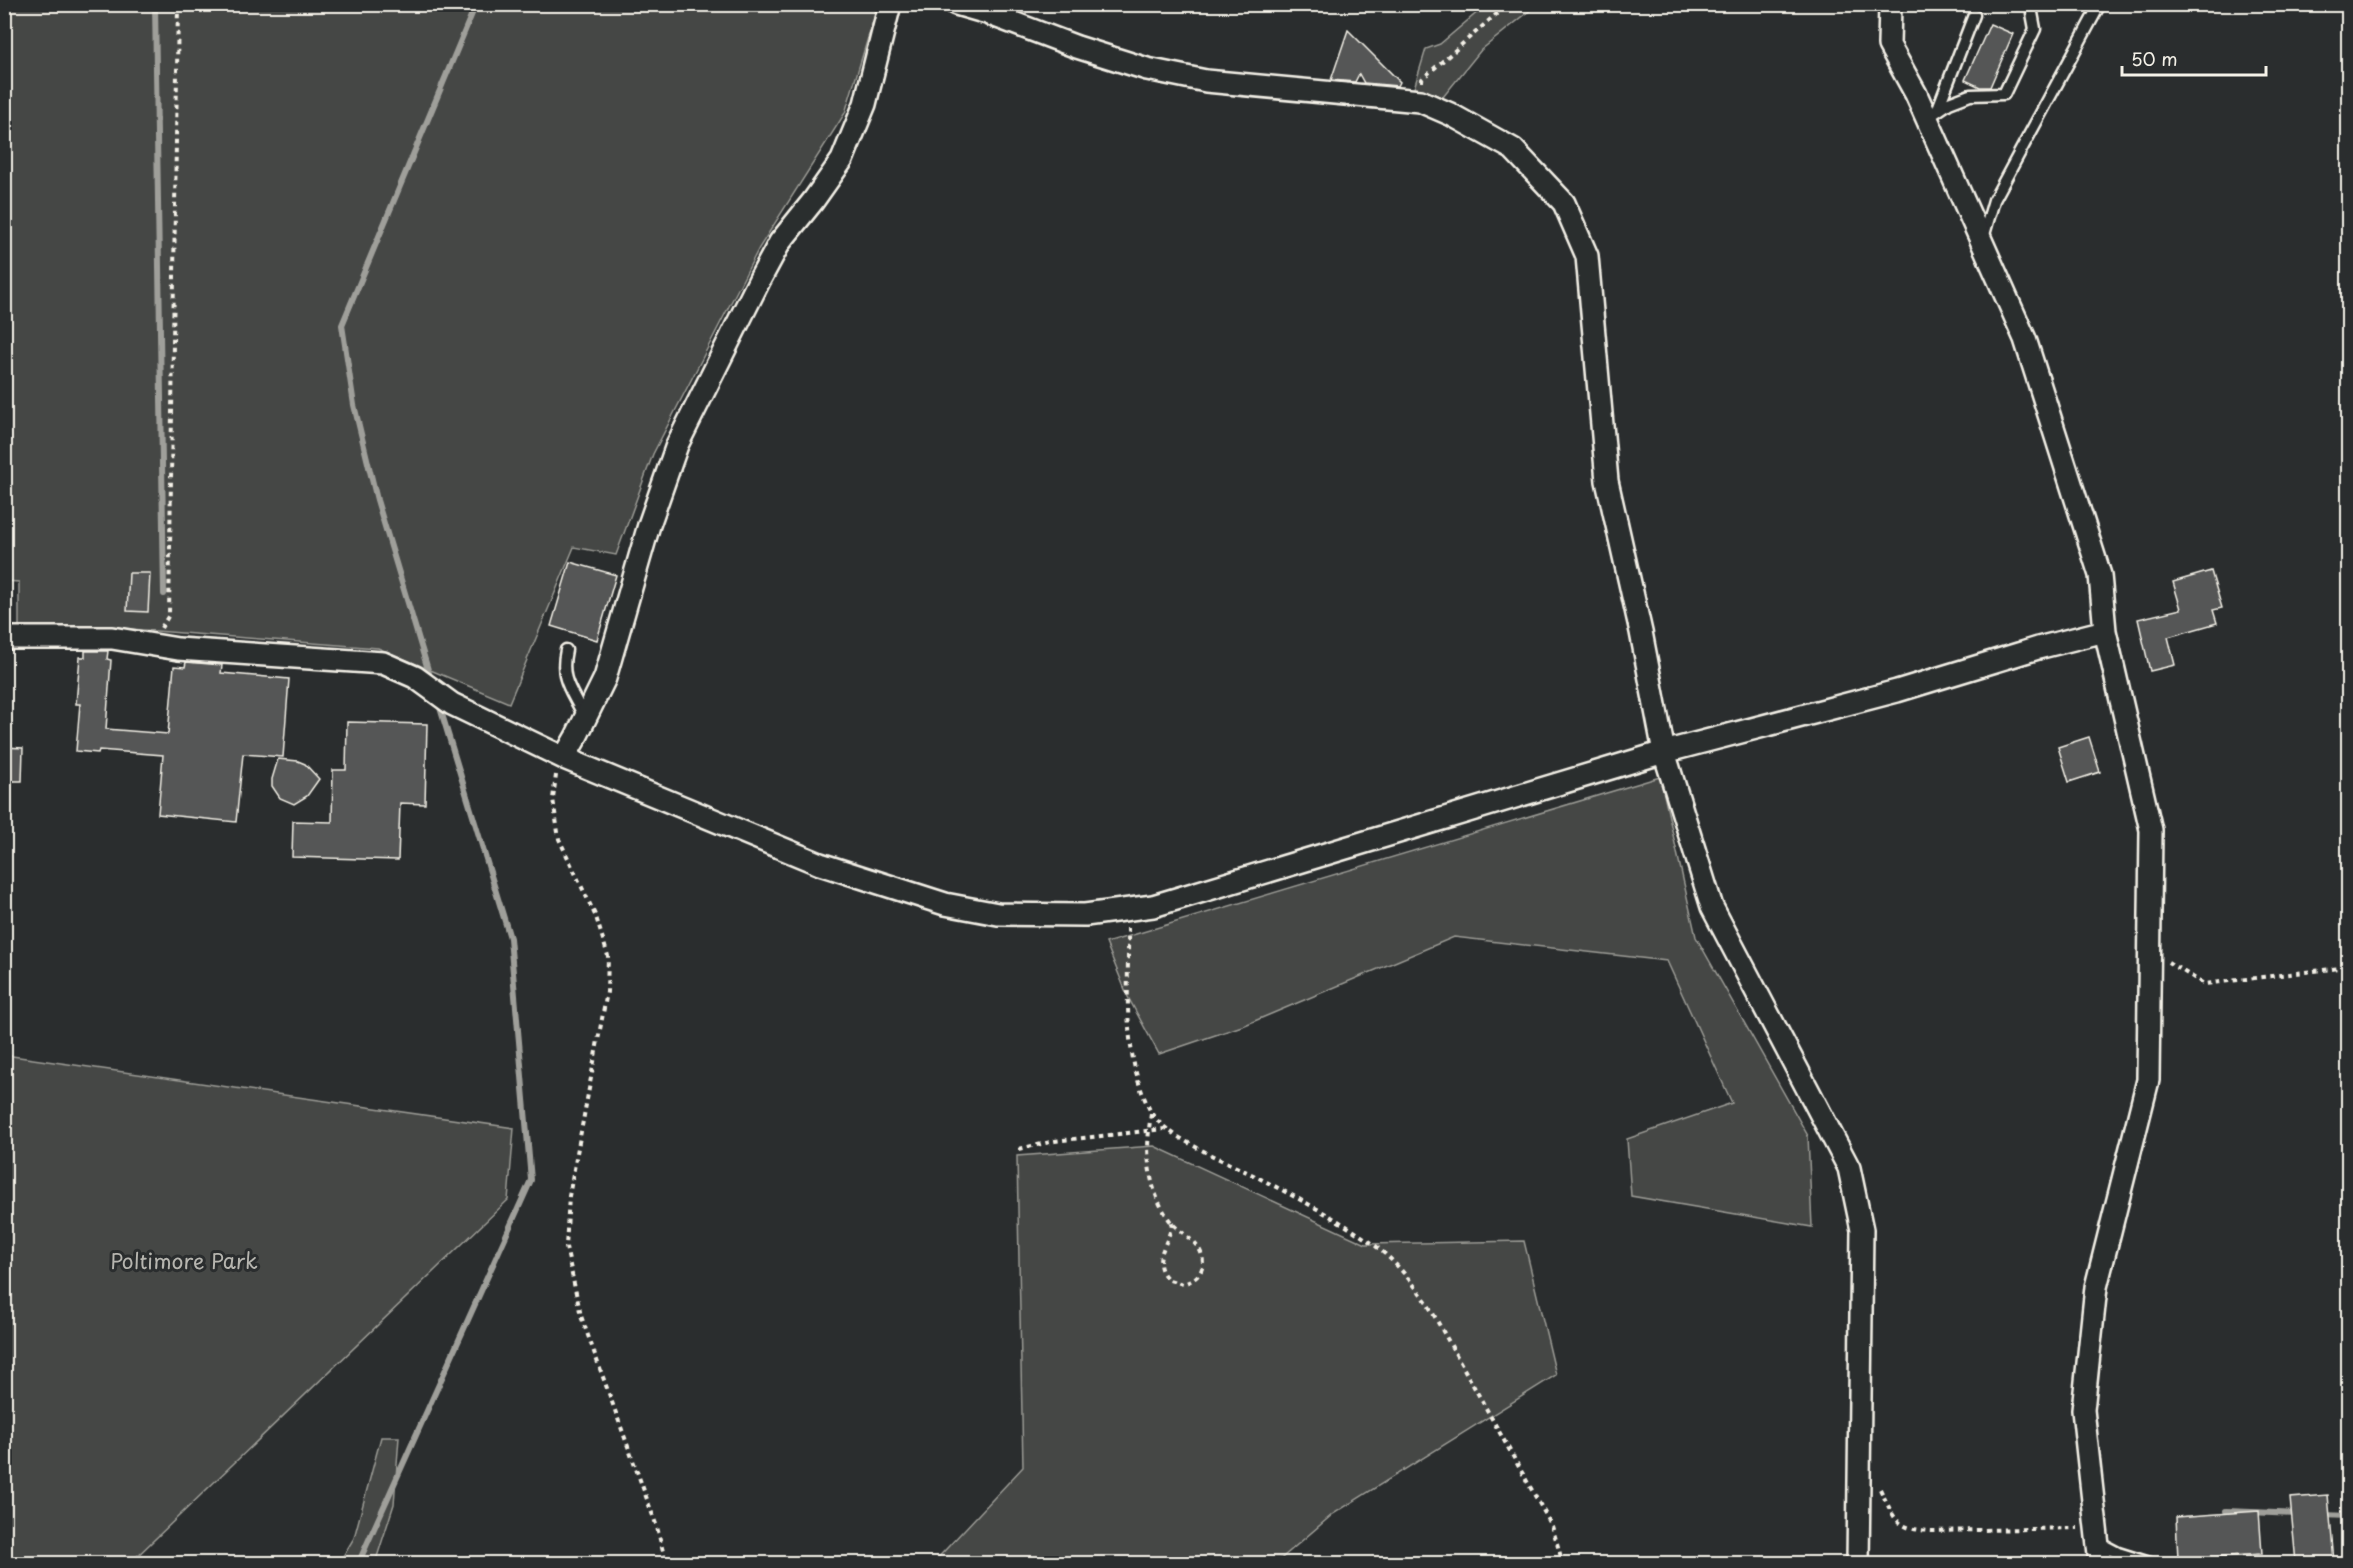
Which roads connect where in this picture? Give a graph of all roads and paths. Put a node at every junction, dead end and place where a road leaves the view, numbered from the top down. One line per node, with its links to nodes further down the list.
1 (178, 4): 14 (path)
2 (890, 4): 16 (street)
3 (956, 4): 9 (street)
4 (1508, 4): 9 (path)
5 (1890, 4): 10 (street)
6 (2034, 4): 10 (lane)
7 (2100, 4): 11 (lane)
8 (1974, 15): 10 (lane)
9 (1420, 101): 17 (street)
10 (1932, 115): 11 (street)
11 (1982, 242): 12 (street)
12 (2104, 631): 17 (street); 20 (street)
13 (4, 638): 14 (street)
14 (151, 644): 18 (street)
15 (566, 650): 16 (lane)
16 (585, 720): 18 (street)
17 (1664, 752): 19 (street); 27 (street)
18 (564, 758): 19 (street); 29 (path)
19 (1128, 909): 22 (path)
20 (2150, 950): 21 (path); 28 (street)
21 (2349, 967)
22 (1151, 1113): 23 (path); 24 (path)
23 (1164, 1129): 24 (path); 30 (path)
24 (1148, 1131): 25 (path); 26 (path)
25 (1019, 1149)
26 (1172, 1222): 26 (path)
27 (1859, 1467): 28 (path); 31 (street)
28 (2099, 1544): 32 (lane)
29 (666, 1563)
30 (1563, 1563)
31 (1858, 1563)
32 (2152, 1563)

